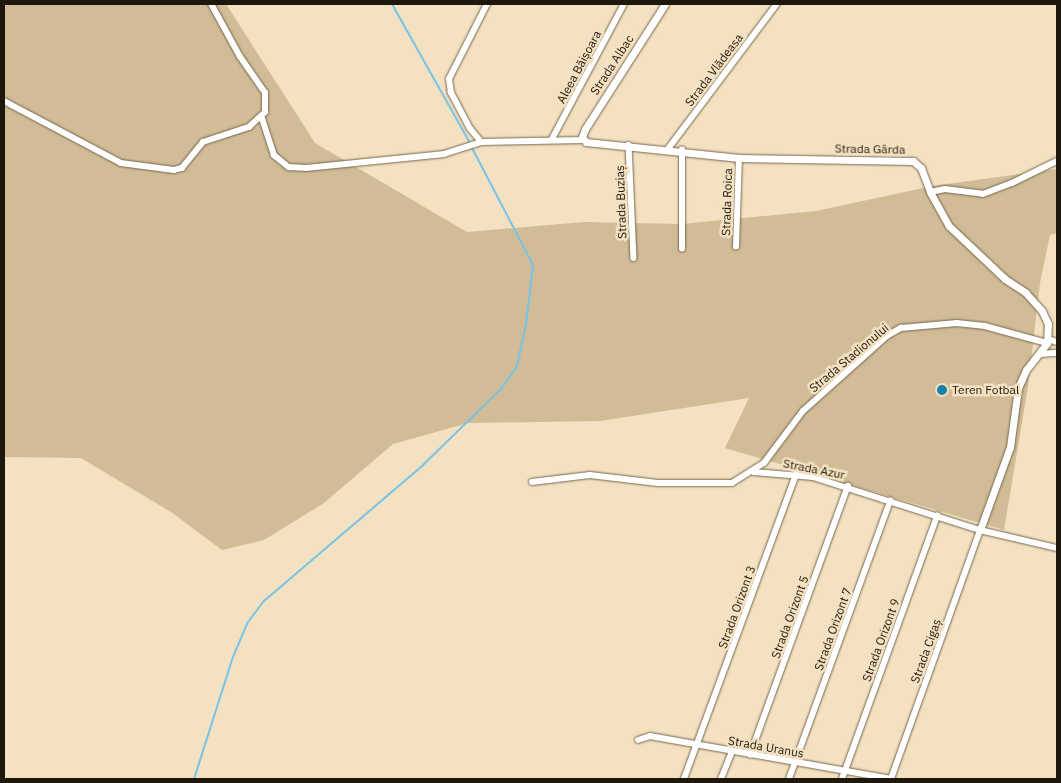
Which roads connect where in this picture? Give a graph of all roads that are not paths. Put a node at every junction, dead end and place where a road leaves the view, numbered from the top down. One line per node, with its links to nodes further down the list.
1 (211, 4): 7 (street)
2 (487, 4): 10 (street)
3 (624, 4): 8 (street, Aleea Băișoara)
4 (665, 4): 9 (street, Strada Albac)
5 (777, 4): 12 (street, Strada Vlădeasa)
6 (4, 101): 7 (street)
7 (262, 118): 10 (street, Strada Gârda)
8 (552, 139): 9 (street, Strada Gârda); 10 (street, Strada Gârda)
9 (584, 140): 11 (street, Strada Gârda)
10 (479, 143)
11 (629, 145): 12 (street, Strada Gârda); 19 (street, Strada Buziaș)
12 (668, 149): 13 (street, Strada Gârda)
13 (682, 150): 14 (street, Strada Gârda); 18 (street)
14 (739, 158): 16 (street, Strada Gârda); 17 (street, Strada Roica)
15 (1057, 161): 16 (street)
16 (930, 192): 20 (street, Strada Gârda)
17 (736, 247)
18 (682, 248)
19 (634, 258)
20 (1048, 341): 21 (street, Strada Stadionului); 23 (street); 24 (street, Strada Stadionului)
21 (1057, 342)
22 (1057, 352): 23 (street)
23 (1041, 354): 30 (street)
24 (754, 472): 25 (street, Strada Azur); 26 (street, Strada Azur)
25 (796, 474): 27 (street, Strada Azur); 33 (street, Strada Orizont 3)
26 (532, 482)
27 (848, 486): 28 (street, Strada Azur); 35 (street, Strada Orizont 5)
28 (890, 501): 29 (street, Strada Azur); 36 (street, Strada Orizont 7)
29 (937, 516): 30 (street, Strada Azur); 37 (street, Strada Orizont 9)
30 (980, 530): 31 (street, Strada Azur); 42 (street, Strada Cigaș)
31 (1057, 548)
32 (638, 740): 33 (street, Strada Uranus)
33 (698, 746): 34 (street, Strada Uranus); 38 (street, Strada Orizont 3)
34 (732, 752): 35 (street, Strada Uranus); 39 (street)
35 (750, 755): 36 (street, Strada Uranus)
36 (795, 763): 37 (street, Strada Uranus); 40 (street, Strada Orizont 7)
37 (845, 771): 41 (street, Strada Orizont 9); 42 (street, Strada Uranus)
38 (684, 779)
39 (721, 779)
40 (789, 779)
41 (842, 779)
42 (891, 779)

